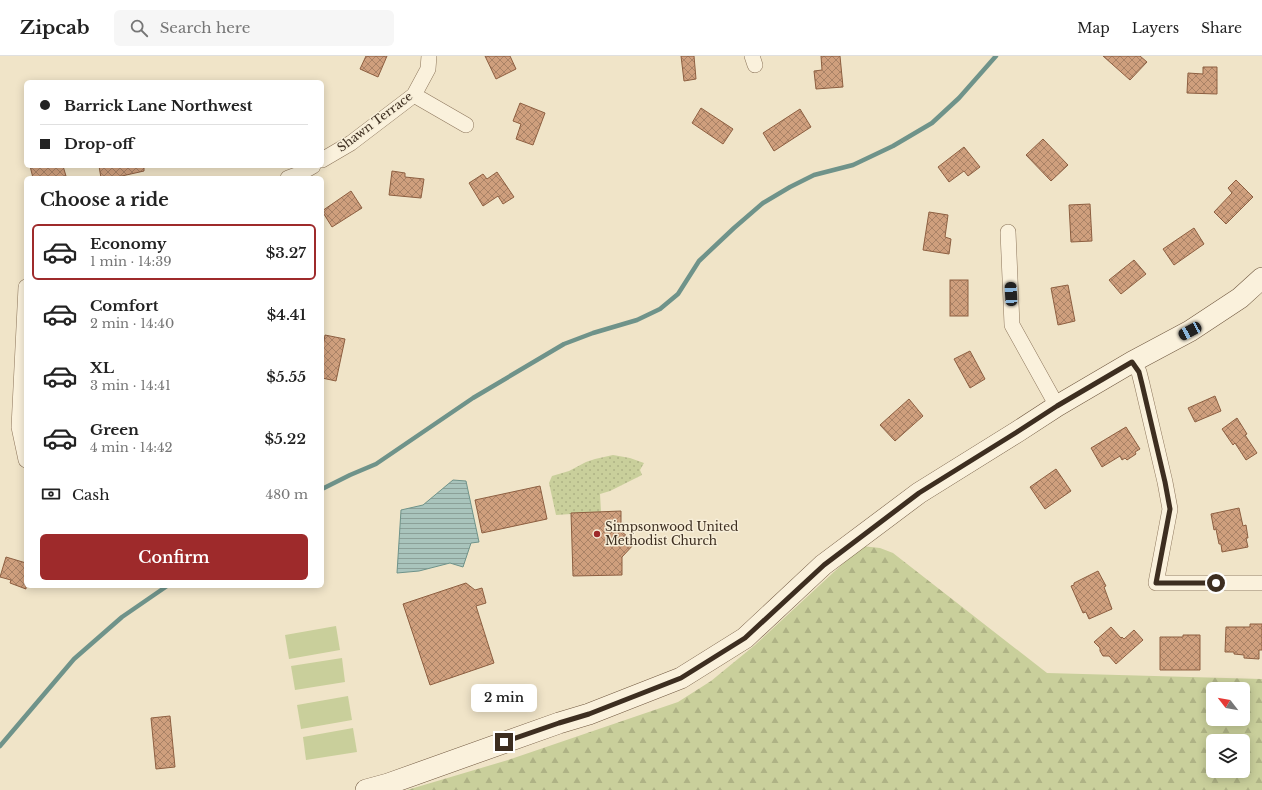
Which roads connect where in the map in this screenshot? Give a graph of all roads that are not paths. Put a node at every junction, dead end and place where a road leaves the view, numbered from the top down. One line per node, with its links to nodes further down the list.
1 (429, 56): 2 (street, Shawn Terrace)
2 (414, 96): 3 (street); 4 (street, Shawn Terrace)
3 (466, 125)
4 (324, 159)
5 (310, 168): 6 (street)
6 (294, 176)
7 (1008, 232): 11 (street)
8 (1262, 278): 10 (street)
9 (24, 327): 12 (street)
10 (1132, 362): 11 (street); 13 (street)
11 (1057, 406): 14 (street)
12 (24, 451)
13 (1262, 583)
14 (366, 790)

